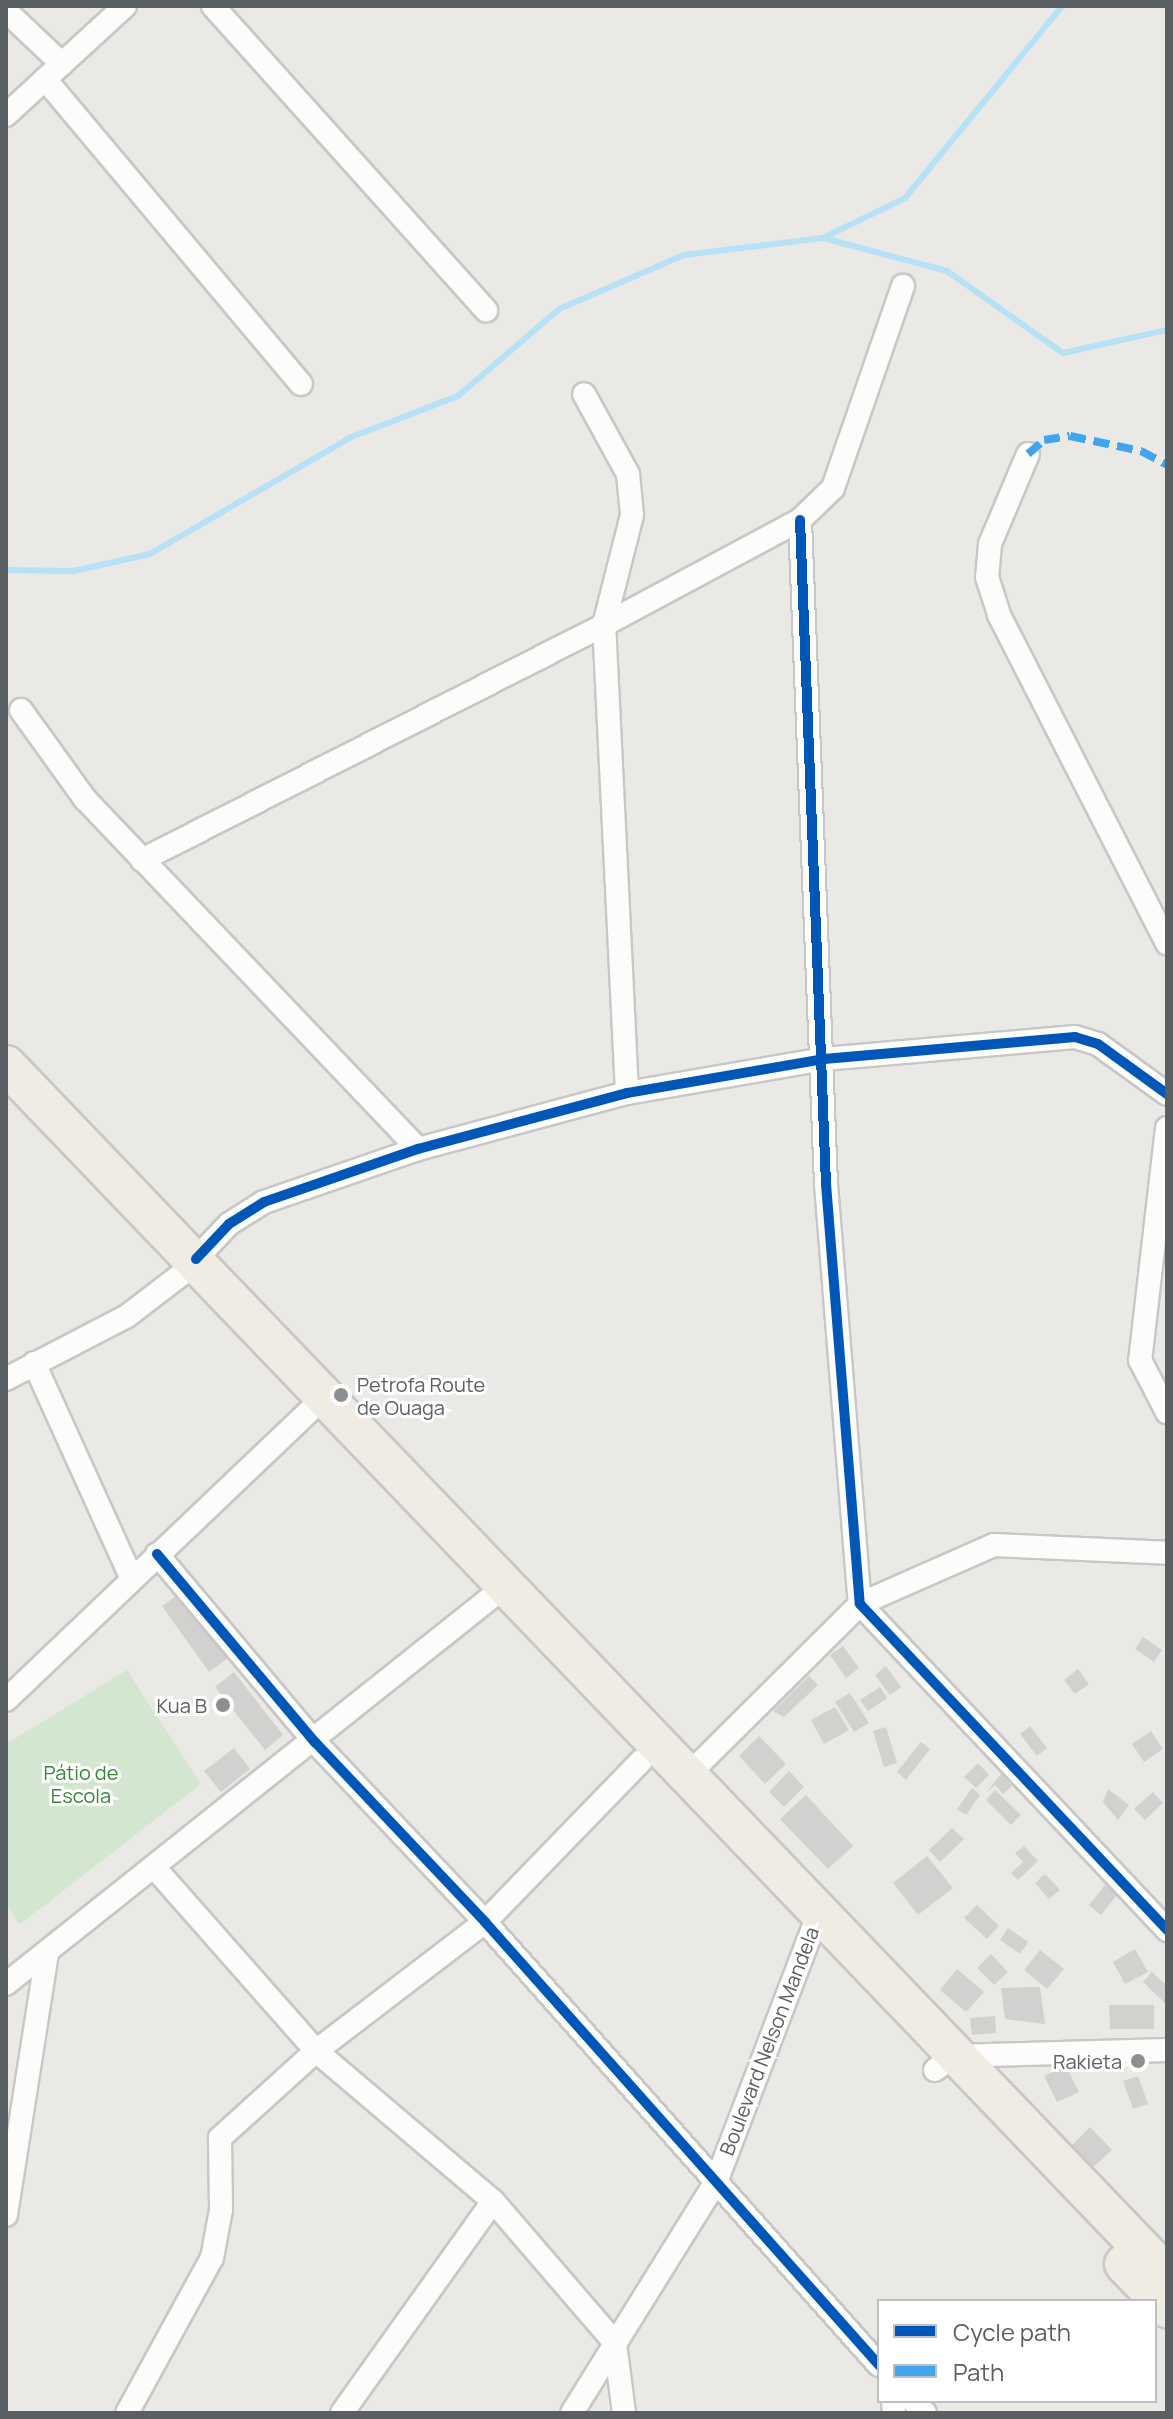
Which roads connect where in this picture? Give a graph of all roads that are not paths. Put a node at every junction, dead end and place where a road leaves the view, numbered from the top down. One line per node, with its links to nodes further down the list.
1 (125, 6): 4 (street)
2 (213, 6): 7 (street)
3 (6, 11): 4 (street)
4 (54, 72): 5 (street); 8 (street)
5 (6, 115)
6 (903, 286): 11 (street)
7 (486, 310)
8 (301, 384)
9 (584, 394): 12 (street)
10 (1028, 454): 15 (street)
11 (800, 520): 12 (street); 16 (street)
12 (604, 625): 14 (street); 18 (street)
13 (21, 710): 14 (street)
14 (142, 860): 22 (street)
15 (1167, 944)
16 (824, 1059): 18 (street); 19 (street); 33 (street)
17 (6, 1065): 23 (highway)
18 (627, 1093): 22 (street)
19 (1167, 1094)
20 (6, 1100): 23 (highway)
21 (1167, 1128): 28 (street)
22 (418, 1149): 23 (street)
23 (189, 1266): 24 (highway); 25 (street)
24 (274, 1356): 27 (highway); 37 (highway)
25 (34, 1363): 26 (street); 31 (street)
26 (6, 1379)
27 (310, 1411): 30 (street); 32 (highway)
28 (1167, 1412)
29 (1167, 1553): 33 (street)
30 (157, 1554): 31 (street); 35 (street)
31 (132, 1579): 34 (street)
32 (489, 1599): 35 (street); 36 (highway)
33 (860, 1604): 37 (street); 41 (street)
34 (6, 1700)
35 (315, 1742): 38 (street); 39 (street)
36 (641, 1761): 39 (street); 40 (highway)
37 (686, 1777): 40 (highway)
38 (154, 1867): 42 (street); 45 (street)
39 (485, 1922): 45 (street); 47 (street)
40 (811, 1926): 46 (highway); 47 (street, Boulevard Nelson Mandela)
41 (1167, 1930)
42 (47, 1952): 43 (street); 49 (street)
43 (6, 1984)
44 (1167, 2050): 46 (street)
45 (316, 2051): 48 (street); 54 (street)
46 (944, 2063): 50 (highway); 51 (highway)
47 (716, 2182): 52 (street, Boulevard Nelson Mandela); 53 (street)
48 (493, 2201): 52 (street); 55 (street)
49 (6, 2215)
50 (1167, 2275)
51 (1167, 2308)
52 (615, 2343): 56 (street, Boulevard Nelson Mandela); 57 (street)
53 (877, 2363)
54 (127, 2413)
55 (342, 2413)
56 (572, 2413)
57 (624, 2413)

